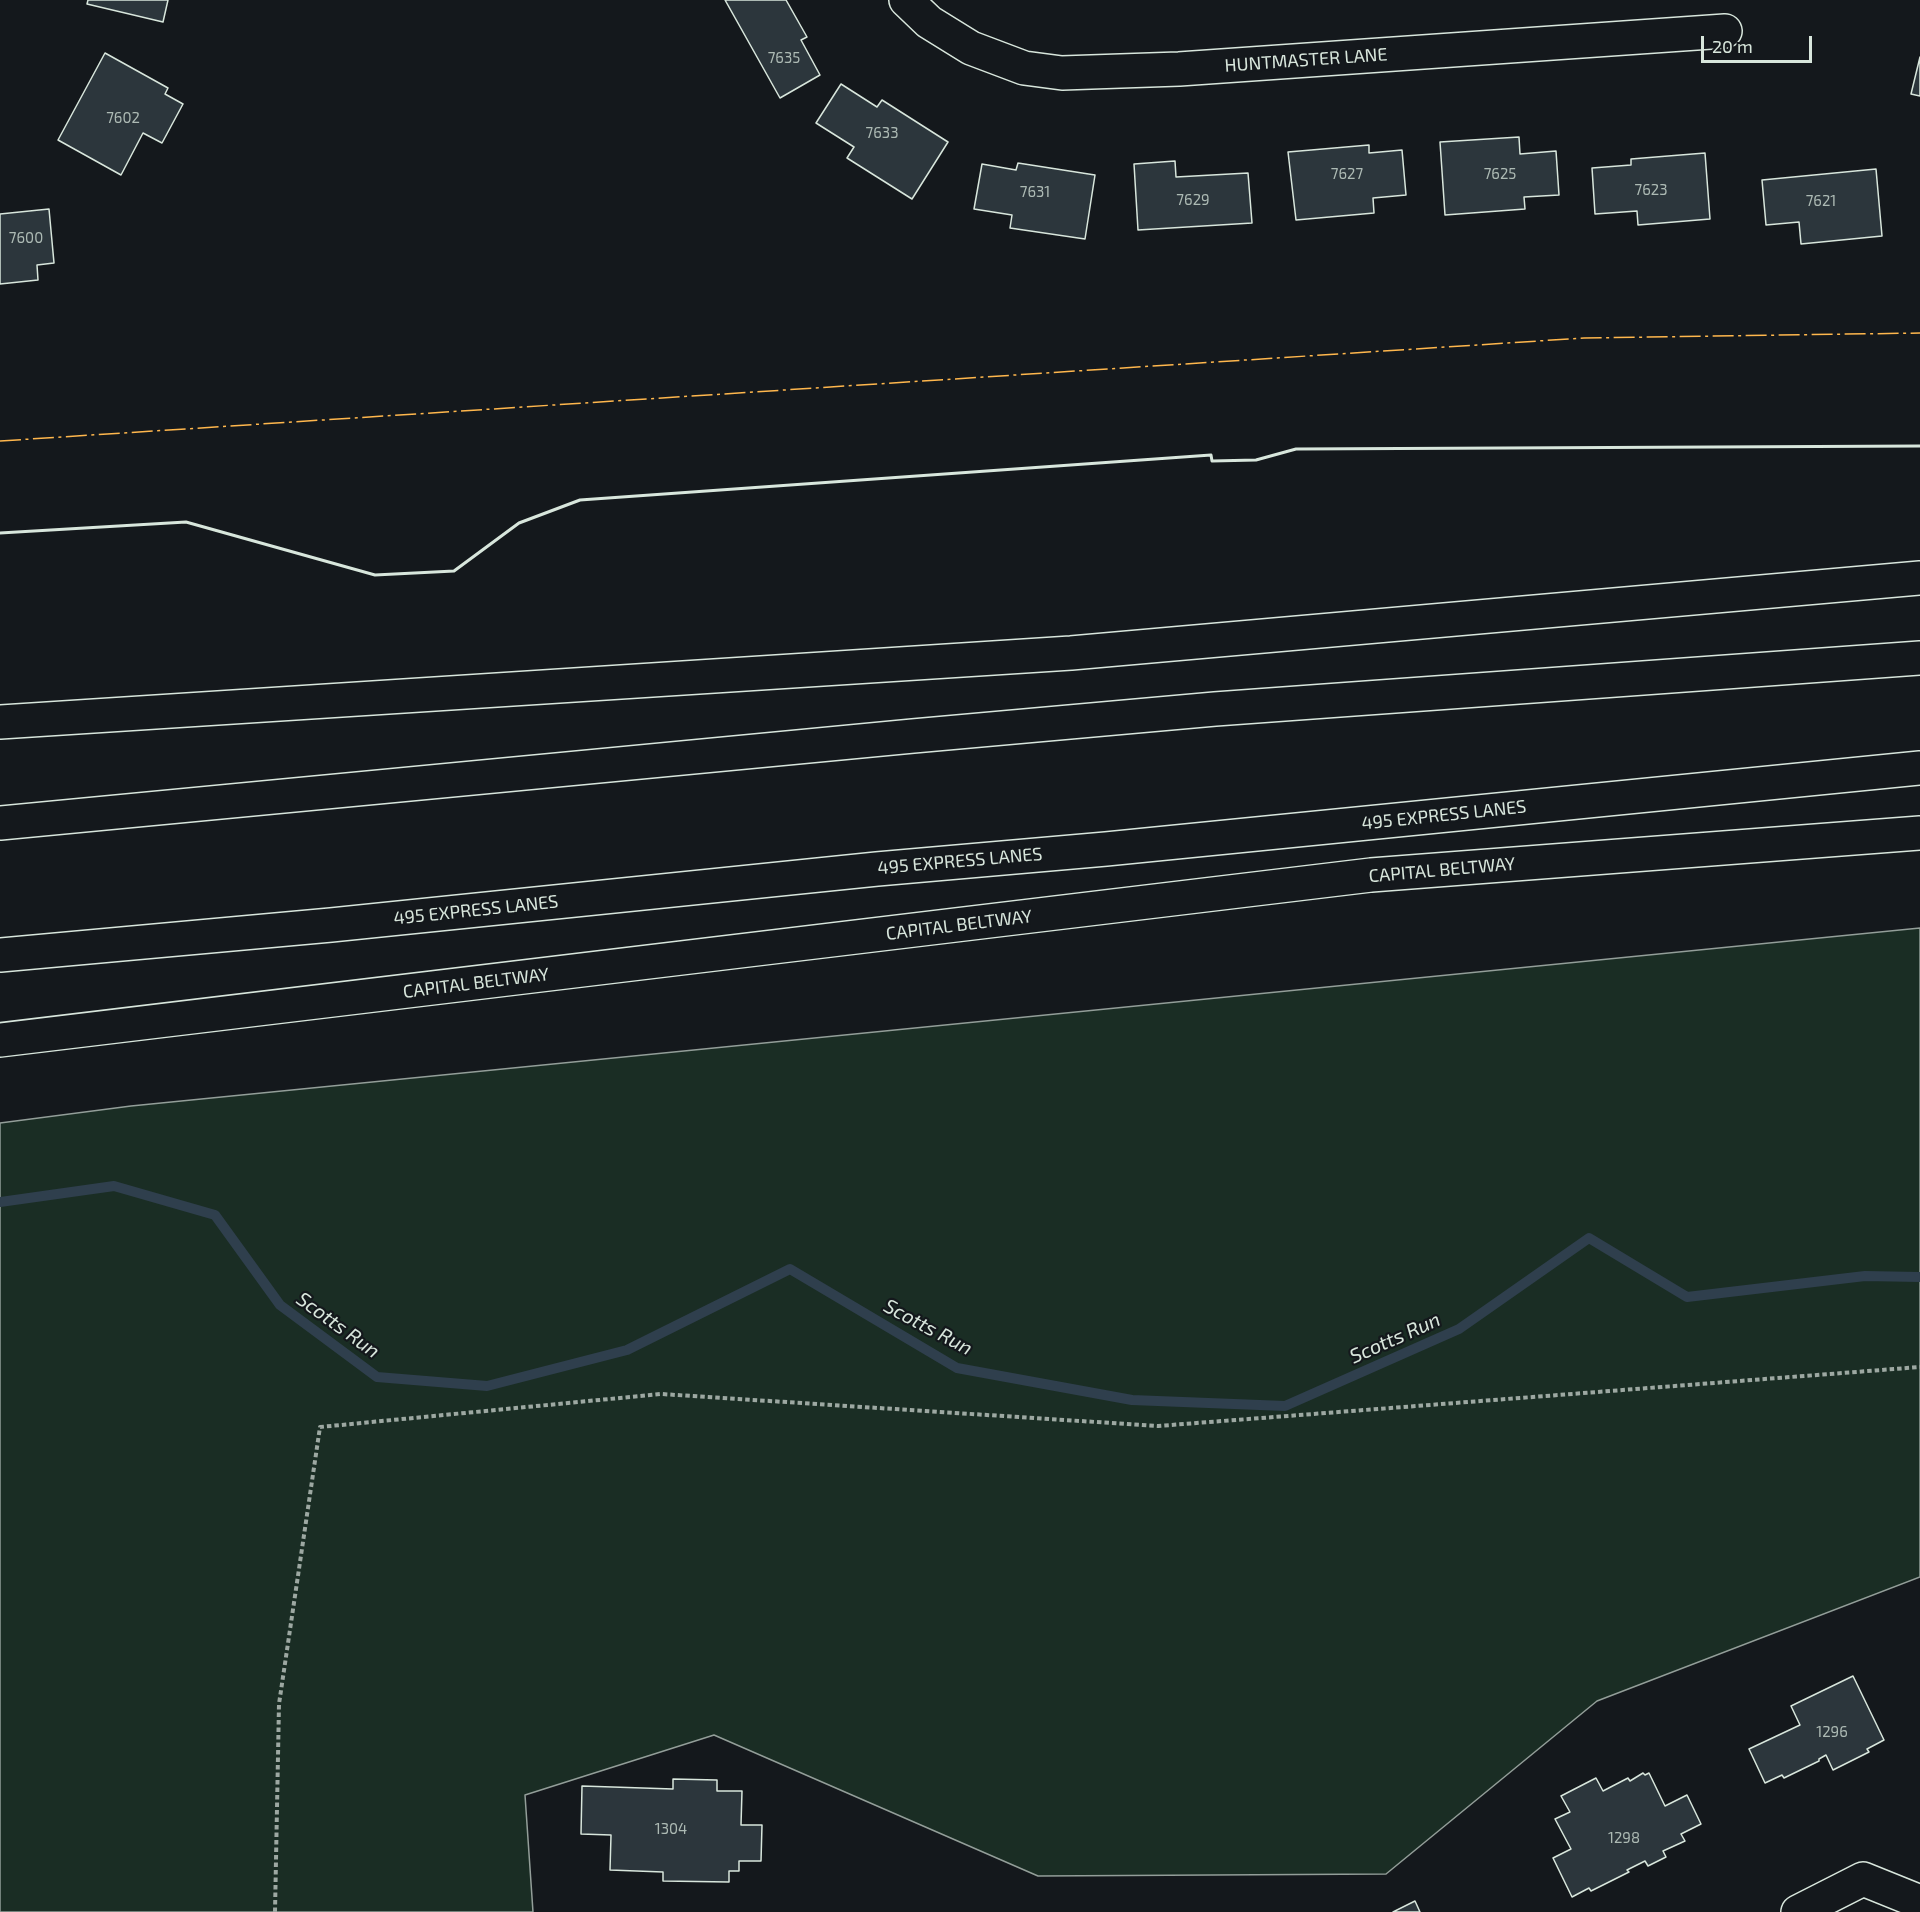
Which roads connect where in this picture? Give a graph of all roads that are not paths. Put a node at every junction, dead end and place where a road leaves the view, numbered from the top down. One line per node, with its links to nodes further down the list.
1 (906, 0): 2 (main road, HUNTMASTER LANE)
2 (1725, 31)
3 (1920, 578): 5 (main road)
4 (1920, 658): 7 (main road)
5 (0, 723)
6 (1920, 768): 9 (main road, 495 EXPRESS LANES)
7 (0, 824)
8 (1920, 833): 10 (main road, CAPITAL BELTWAY)
9 (0, 955)
10 (0, 1040)
11 (1920, 1902): 12 (main road)
12 (1798, 1912)

